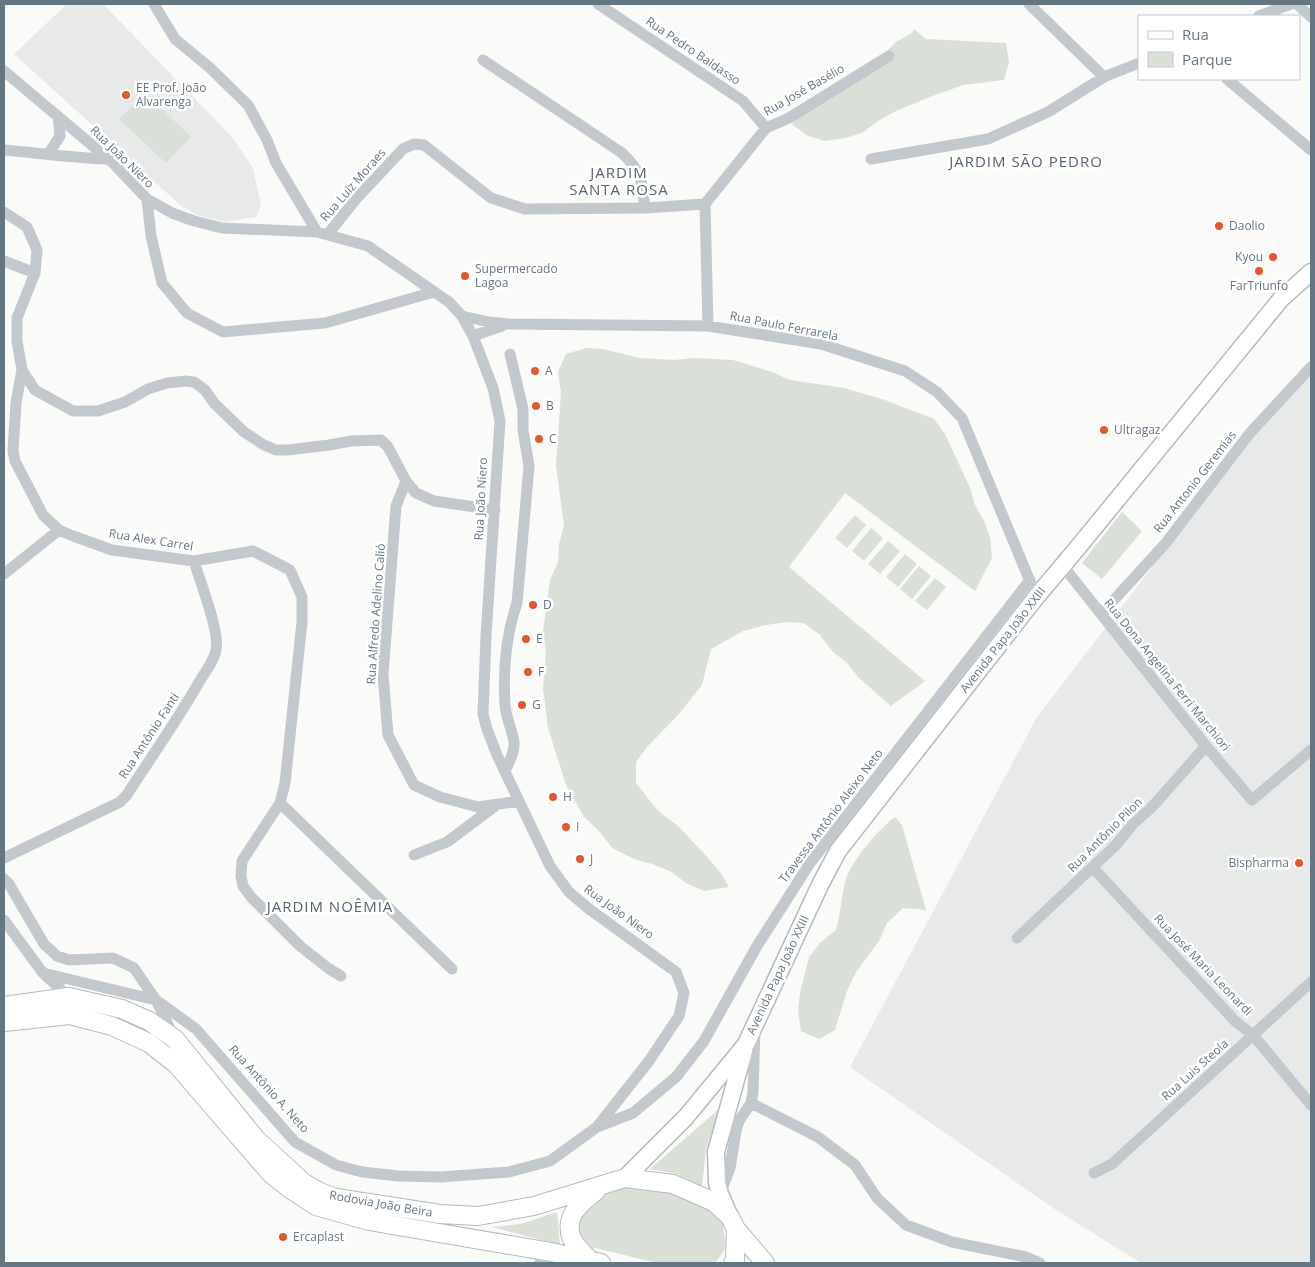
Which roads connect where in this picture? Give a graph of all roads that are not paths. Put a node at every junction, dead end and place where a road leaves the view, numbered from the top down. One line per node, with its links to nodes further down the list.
1 (154, 4): 25 (street)
2 (598, 4): 15 (street, Rua Pedro Baldasso)
3 (1029, 4): 12 (street)
4 (1291, 4): 6 (street)
5 (1297, 4): 7 (street)
6 (1262, 15)
7 (1311, 17)
8 (889, 56): 15 (street, Rua José Basélio)
9 (483, 60): 23 (street)
10 (1138, 63): 12 (street)
11 (4, 71): 14 (street, Rua João Niero)
12 (1104, 77): 20 (street)
13 (1228, 80): 17 (street)
14 (58, 116): 18 (street); 19 (street, Rua João Niero)
15 (766, 128): 22 (street, Rua José Basélio)
16 (4, 150): 18 (street)
17 (1311, 150)
18 (49, 153): 19 (street)
19 (108, 159): 21 (street, Rua João Niero)
20 (871, 159)
21 (147, 199): 25 (street, Rua João Niero); 29 (street)
22 (705, 204): 23 (street, Rua Luiz Moraes); 32 (street)
23 (644, 208): 25 (street, Rua Luiz Moraes)
24 (4, 212): 28 (street, Rua Alex Carrel)
25 (323, 233): 29 (street, Rua João Niero)
26 (4, 261): 28 (street)
27 (1311, 272): 43 (main road, Avenida Papa João XXIII)
28 (35, 273): 36 (street, Rua Alex Carrel)
29 (434, 292): 30 (street, Rua João Niero)
30 (462, 316): 31 (street, Rua Paulo Ferrarela); 33 (street, Rua João Niero)
31 (509, 324): 32 (street, Rua Paulo Ferrarela); 33 (street, Rua Paulo Ferrarela)
32 (708, 326): 45 (street, Rua Paulo Ferrarela)
33 (473, 336): 40 (street, Rua João Niero)
34 (510, 354): 50 (street)
35 (1311, 367): 47 (street, Rua Antonio Geremias)
36 (22, 370): 38 (street, Rua Alex Carrel); 39 (street)
37 (4, 456): 38 (street)
38 (15, 460): 41 (street, Rua Alex Carrel)
39 (406, 481): 40 (street); 53 (street, Rua Alfredo Adelino Calió)
40 (495, 510): 50 (street, Rua João Niero)
41 (60, 530): 42 (street, Rua Alex Carrel); 44 (street)
42 (194, 562): 52 (street, Rua Alex Carrel); 55 (street, Rua Antônio Fanti)
43 (1063, 566): 46 (main road, Avenida Papa João XXIII); 47 (street, Rua Dona Angelina Ferri Marchiori)
44 (4, 574)
45 (1030, 580): 46 (street, Rua Paulo Ferrarela); 74 (street, Travessa Antônio Aleixo Neto)
46 (1037, 596): 68 (main road, Avenida Papa João XXIII)
47 (1101, 614): 48 (street, Rua Dona Angelina Ferri Marchiori)
48 (1206, 746): 49 (street, Rua Dona Angelina Ferri Marchiori); 56 (street, Rua Antônio Pilon)
49 (1311, 750)
50 (505, 771): 51 (street, Rua João Niero)
51 (519, 800): 53 (street, Rua Alfredo Adelino Calió); 74 (street, Rua João Niero)
52 (280, 803): 60 (street); 62 (street)
53 (498, 804): 54 (street)
54 (414, 855)
55 (4, 858)
56 (1093, 868): 59 (street, Rua Antônio Pilon); 69 (street, Rua José Maria Leonardi)
57 (4, 878): 65 (street)
58 (4, 920): 61 (street)
59 (1017, 938)
60 (452, 969)
61 (44, 973): 64 (street); 65 (street, Rua Antônio A. Neto)
62 (341, 976)
63 (1311, 982): 69 (street, Rua Luis Steola)
64 (69, 998): 66 (main road, Rodovia João Beira); 70 (main road, Rodovia João Beira)
65 (156, 1000): 70 (street); 74 (street, Rua Antônio A. Neto)
66 (4, 1006)
67 (4, 1022): 80 (main road, Rodovia João Beira)
68 (756, 1026): 71 (main road, Avenida Papa João XXIII); 72 (street)
69 (1254, 1036): 73 (street, Rua José Maria Leonardi); 75 (street, Rua Luis Steola)
70 (175, 1039): 77 (main road, Rodovia João Beira)
71 (746, 1044): 76 (main road, Avenida Papa João XXIII); 78 (main road, Avenida Papa João XXIII)
72 (751, 1103): 78 (street); 84 (street)
73 (1311, 1105)
74 (597, 1127)
75 (1094, 1174)
76 (625, 1178): 77 (main road, Rodovia João Beira); 79 (main road, Rodovia João Beira)
77 (604, 1185): 81 (main road)
78 (720, 1194): 79 (main road, Avenida Papa João XXIII)
79 (733, 1223): 82 (main road); 83 (main road, Rodovia João Beira)
80 (545, 1258): 81 (main road, Rodovia João Beira)
81 (596, 1262)
82 (733, 1263)
83 (765, 1263)
84 (1040, 1263)

